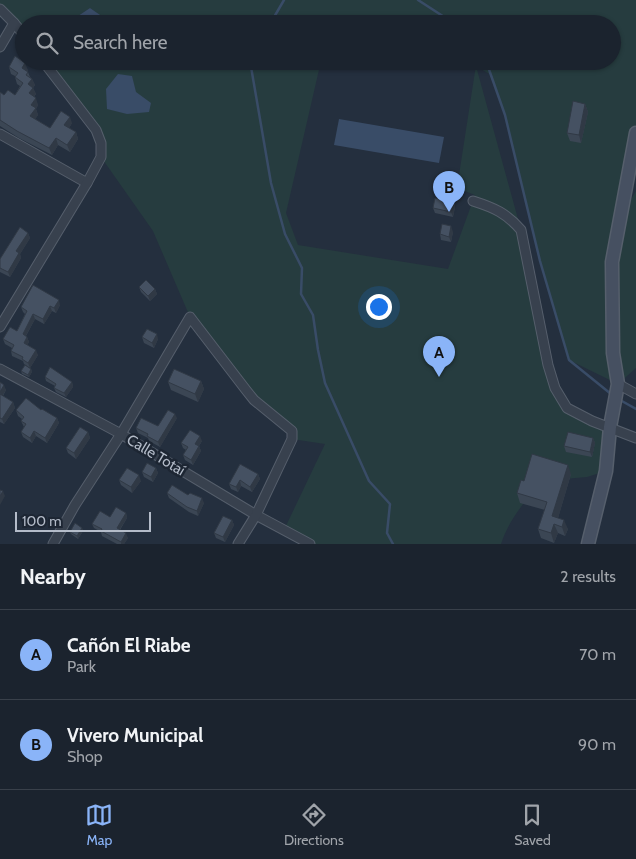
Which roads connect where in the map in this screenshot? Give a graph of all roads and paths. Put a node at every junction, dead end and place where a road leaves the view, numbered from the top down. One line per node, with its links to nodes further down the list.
1 (0, 9): 2 (street)
2 (14, 23): 3 (street)
3 (0, 47)
4 (50, 70): 7 (street)
5 (636, 133): 11 (main road)
6 (0, 134): 7 (street)
7 (87, 183): 9 (street)
8 (473, 201): 13 (street)
9 (0, 327)
10 (0, 369): 14 (street, Calle Totaí)
11 (617, 389): 12 (street); 13 (main road)
12 (636, 394)
13 (611, 424): 15 (street); 20 (main road)
14 (121, 434): 16 (street, Calle Totaí); 16 (street); 17 (street)
15 (636, 438)
16 (256, 515): 18 (street); 19 (street, Calle Totaí)
17 (53, 544)
18 (238, 544)
19 (310, 544)
20 (588, 544)

